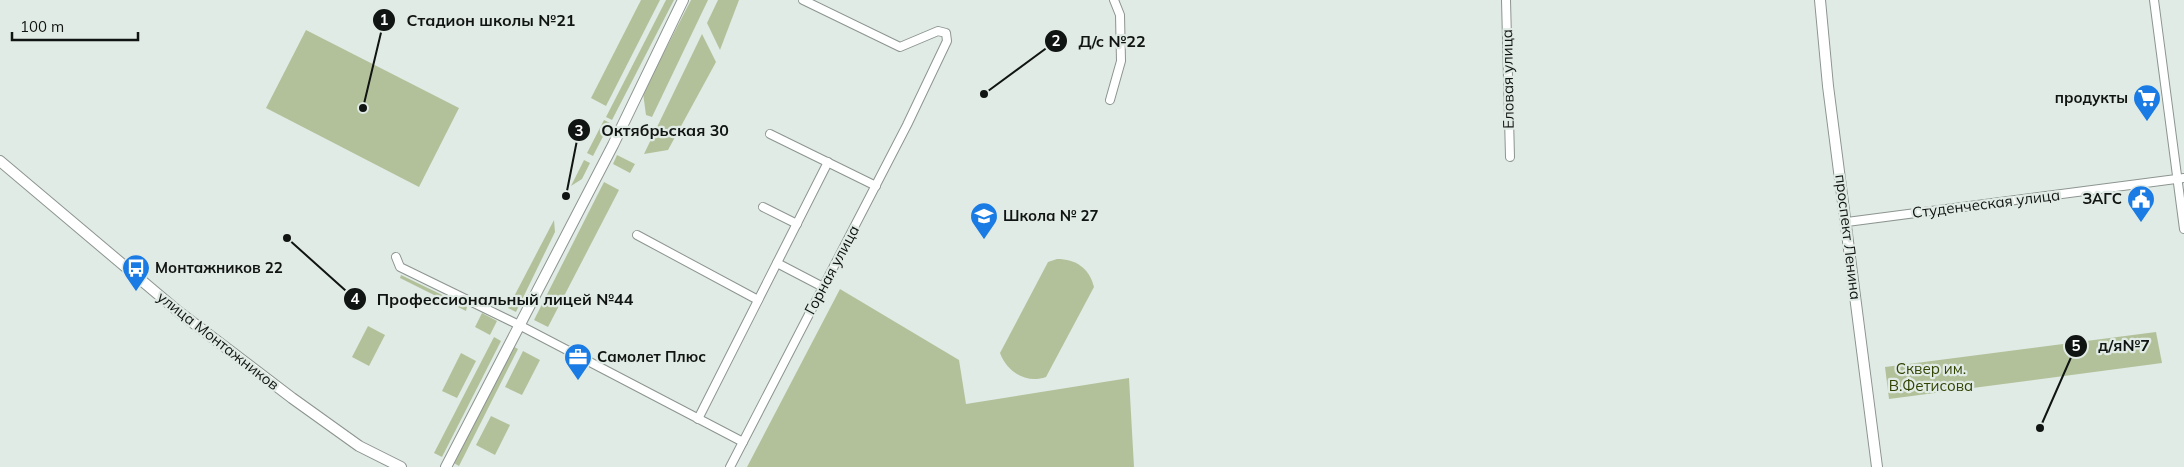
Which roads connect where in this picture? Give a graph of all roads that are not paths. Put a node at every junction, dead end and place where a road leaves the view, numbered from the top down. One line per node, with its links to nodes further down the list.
1 (683, 0): 23 (street)
2 (803, 0): 13 (street, Горная улица)
3 (1114, 0): 7 (street)
4 (1506, 0): 9 (street, Еловая улица)
5 (2154, 0): 12 (street)
6 (1818, 3): 15 (street, проспект Ленина)
7 (1110, 100)
8 (770, 134): 11 (street)
9 (1510, 157)
10 (0, 160): 26 (street, улица Монтажников)
11 (828, 162): 13 (street); 16 (street)
12 (2181, 179): 15 (street, Студенческая улица); 17 (street)
13 (876, 186): 21 (street, Горная улица)
14 (763, 207): 16 (street)
15 (1847, 222): 29 (street, проспект Ленина)
16 (797, 224): 20 (street)
17 (2184, 229)
18 (637, 235): 22 (street)
19 (396, 257): 23 (street)
20 (777, 263): 21 (street); 22 (street)
21 (823, 287): 25 (street, Горная улица)
22 (758, 300): 24 (street)
23 (519, 326): 24 (street); 27 (street)
24 (698, 419): 25 (street)
25 (743, 442): 28 (street, Горная улица)
26 (400, 467)
27 (446, 467)
28 (730, 467)
29 (1877, 467)

